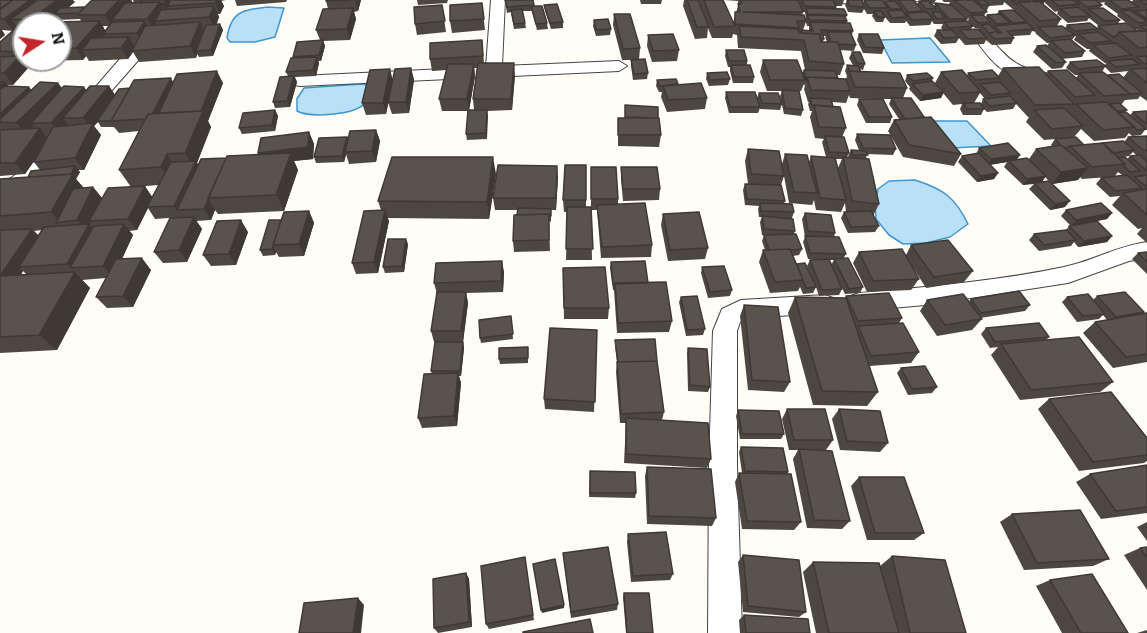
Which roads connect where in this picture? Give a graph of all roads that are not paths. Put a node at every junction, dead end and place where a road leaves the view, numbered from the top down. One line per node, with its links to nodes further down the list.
1 (179, 0): 8 (street)
2 (498, 0): 5 (street)
3 (848, 0): 6 (street)
4 (619, 66): 5 (street)
5 (494, 70): 7 (street)
6 (1061, 79)
7 (300, 81)
8 (66, 130): 9 (street); 10 (street)
9 (41, 138)
10 (0, 196)
11 (1147, 250): 12 (street)
12 (725, 633)

